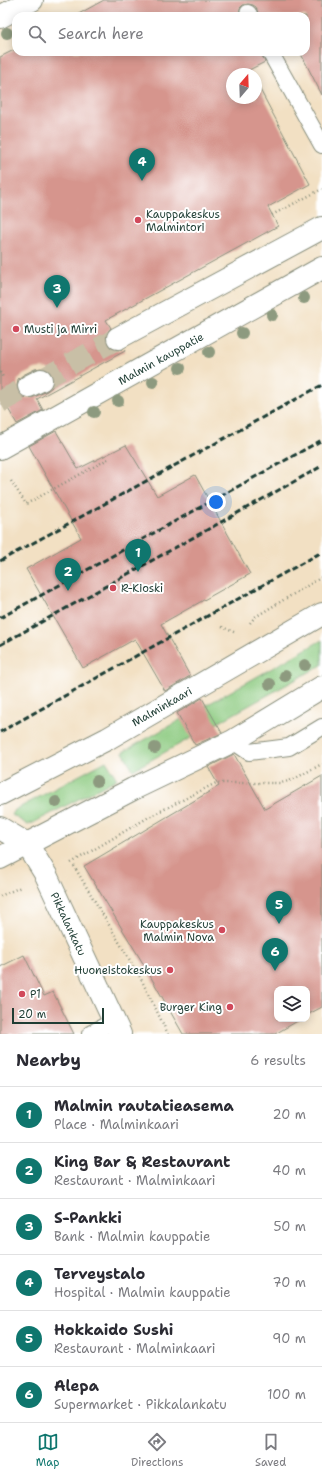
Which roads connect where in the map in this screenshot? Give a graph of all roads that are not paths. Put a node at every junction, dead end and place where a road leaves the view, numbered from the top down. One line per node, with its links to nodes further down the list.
1 (32, 0): 2 (main road)
2 (0, 17)
3 (272, 56): 4 (lane)
4 (322, 145)
5 (322, 228): 7 (main road)
6 (322, 268): 8 (main road, Malmin kauppatie)
7 (118, 338)
8 (0, 448)
9 (322, 614): 13 (main road, Malminkaari)
10 (322, 687): 12 (main road)
11 (322, 727): 12 (lane)
12 (233, 741): 15 (main road)
13 (0, 794)
14 (0, 828): 15 (main road, Pikkalankatu)
15 (27, 844): 16 (main road); 17 (main road, Pikkalankatu)
16 (0, 858)
17 (117, 1028): 18 (lane)
18 (90, 1034)

